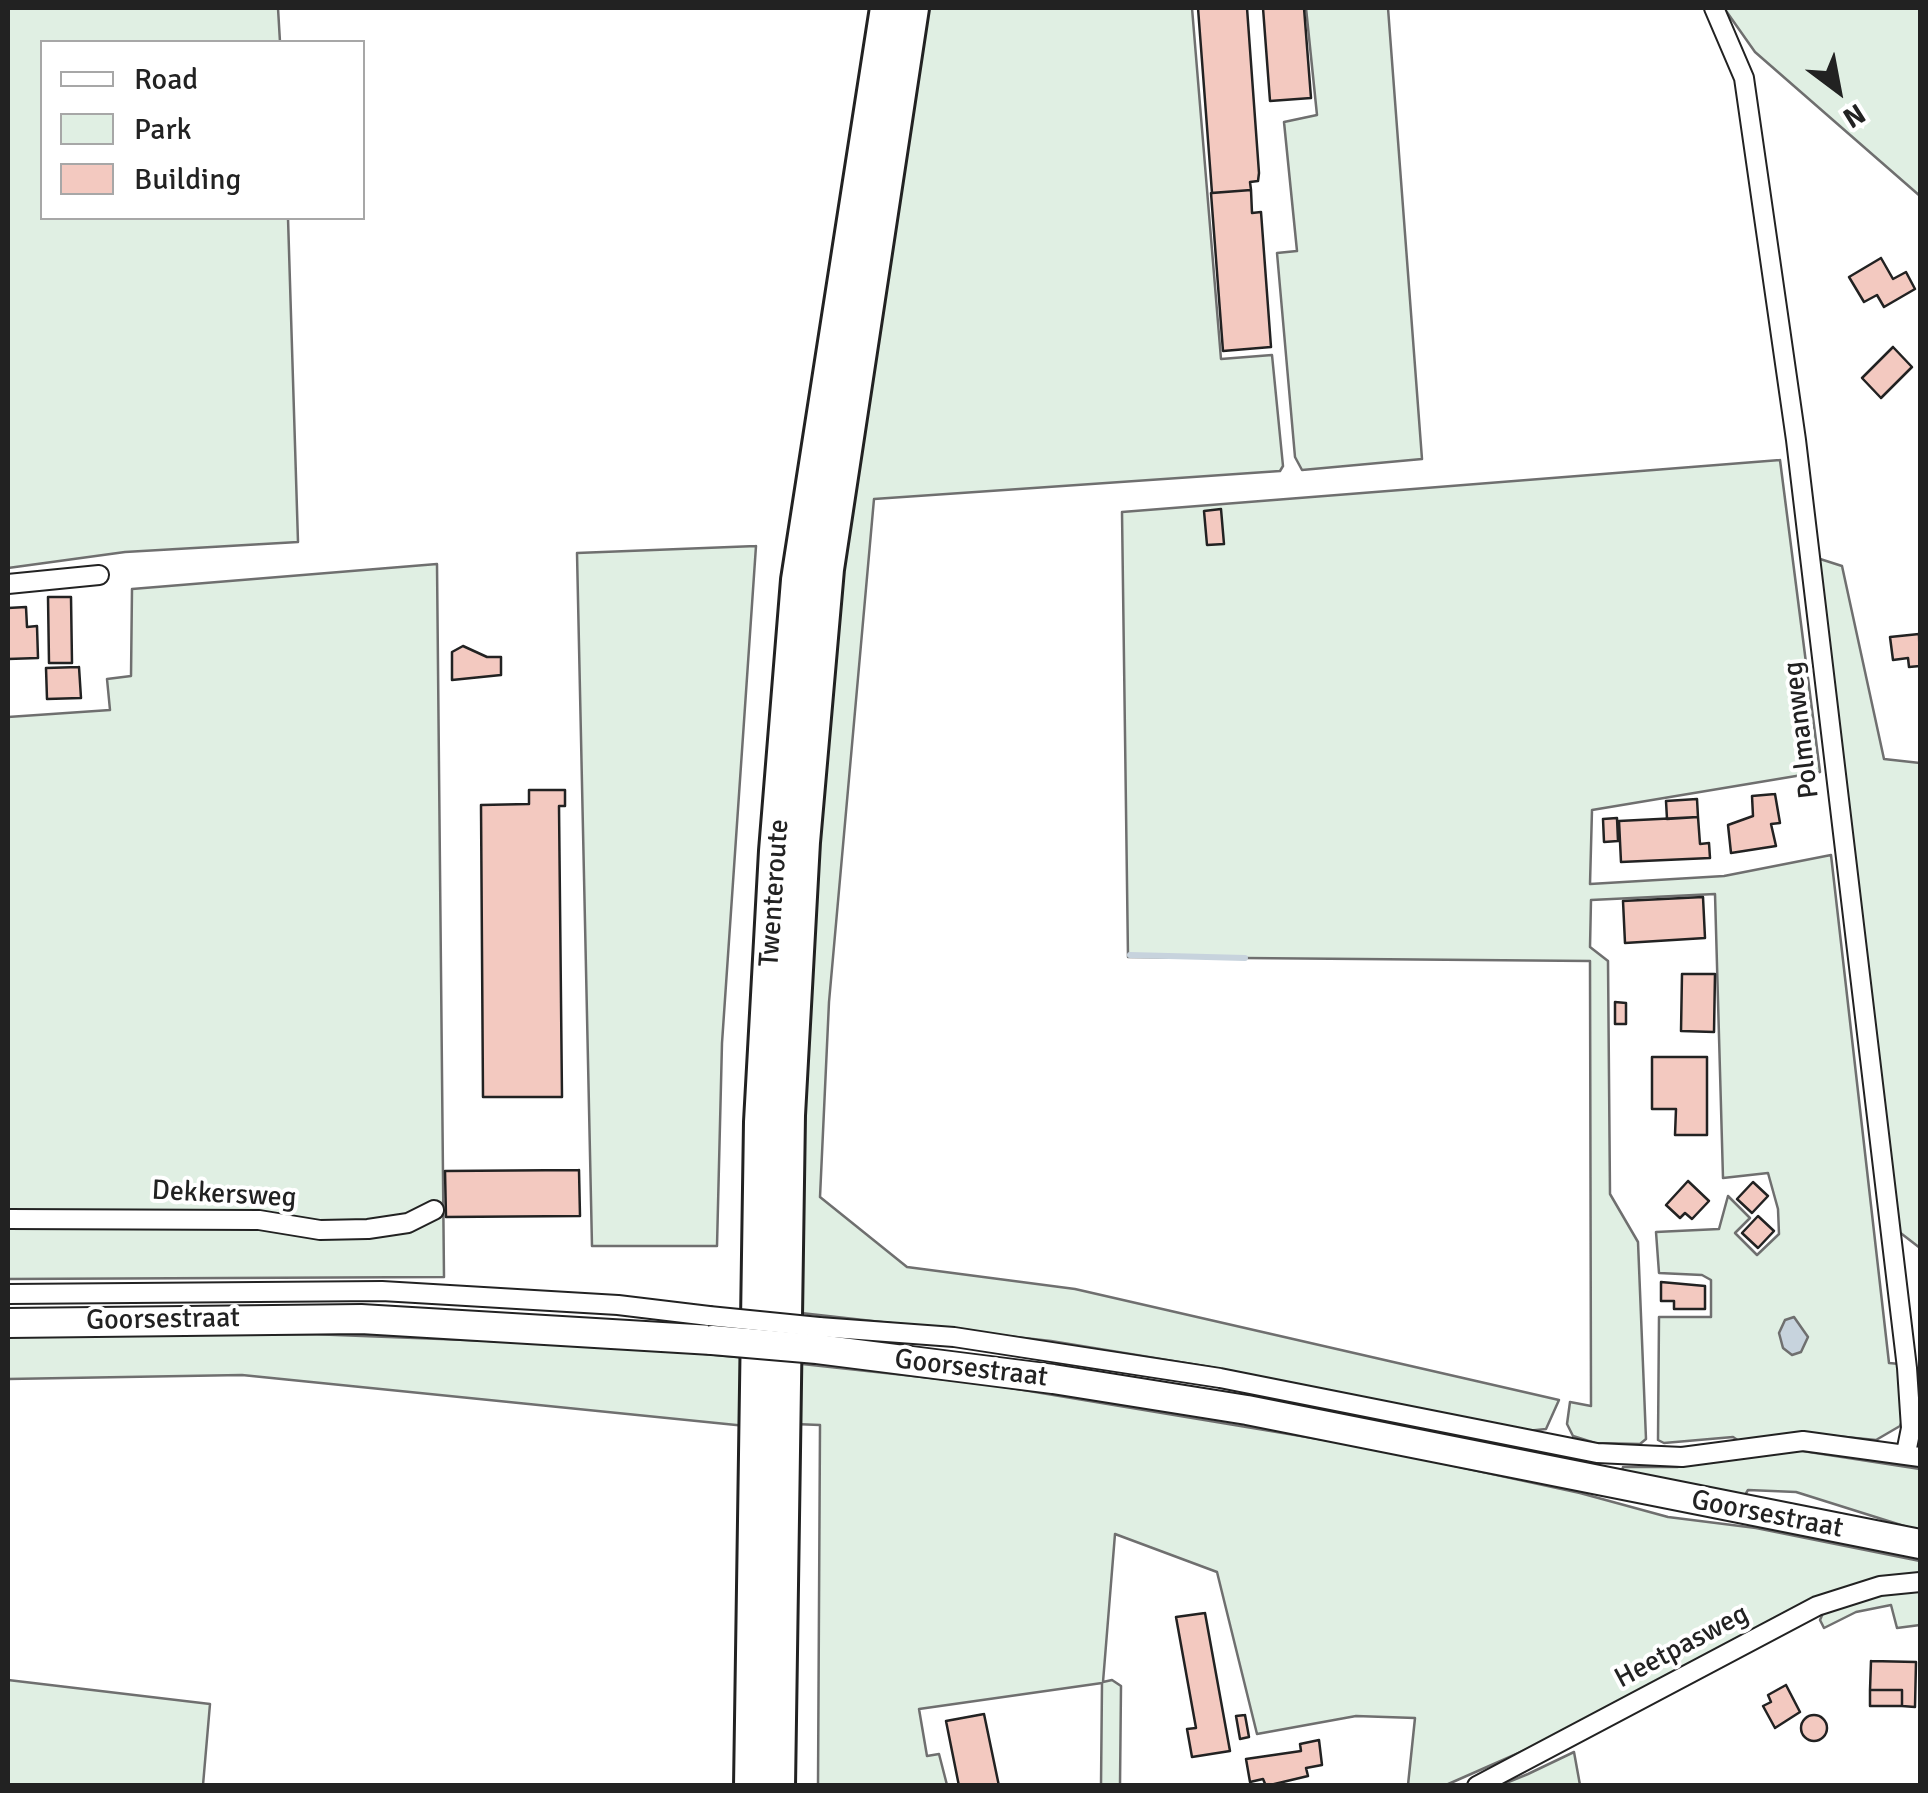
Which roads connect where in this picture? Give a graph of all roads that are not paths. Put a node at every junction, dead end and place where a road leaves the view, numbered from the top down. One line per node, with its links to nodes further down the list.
1 (887, 8): 15 (highway, Twenteroute)
2 (912, 8): 16 (highway, Twenteroute)
3 (1714, 8): 12 (street, Polmanweg)
4 (99, 575): 5 (street)
5 (8, 584)
6 (434, 1210): 7 (street, Dekkersweg)
7 (8, 1218)
8 (8, 1294): 10 (street, Goorsestraat)
9 (8, 1323): 10 (main road, Goorsestraat)
10 (711, 1328): 11 (main road, Goorsestraat, bridge)
11 (818, 1338): 12 (street, Goorsestraat); 13 (main road, Goorsestraat)
12 (1913, 1455)
13 (1920, 1544)
14 (1920, 1582): 17 (street, Heetpasweg)
15 (751, 1786)
16 (778, 1786)
17 (1477, 1786)

